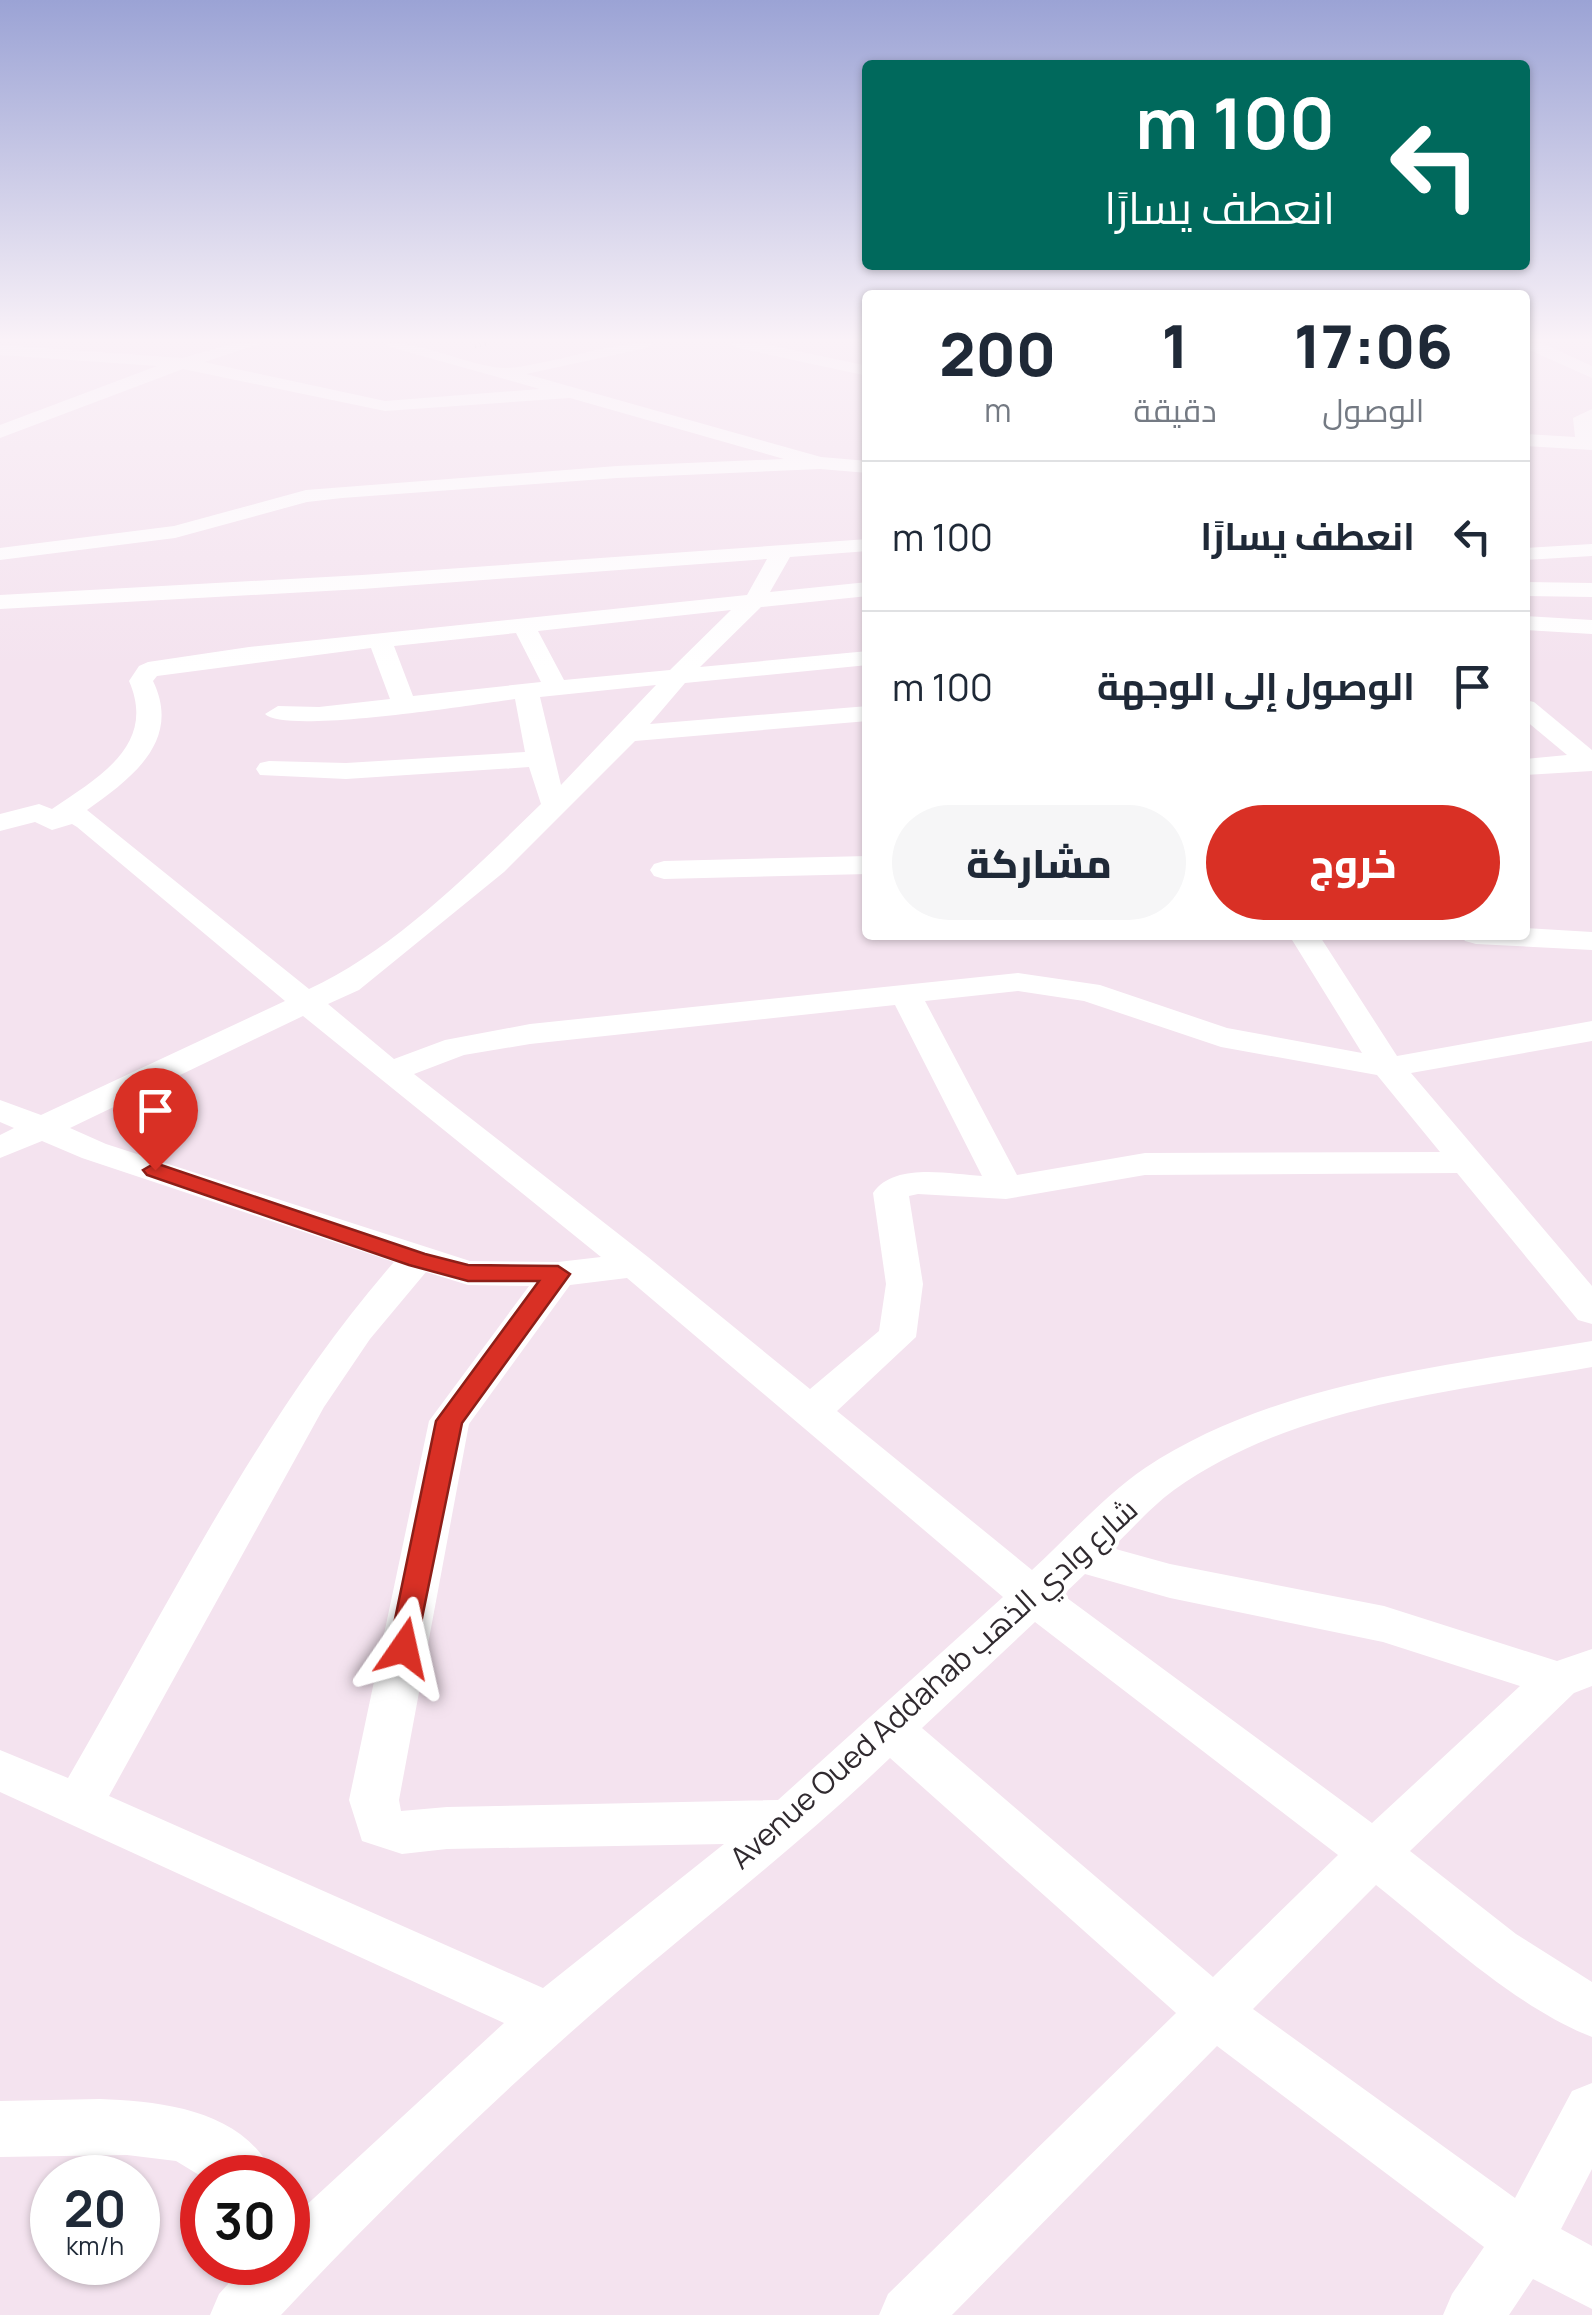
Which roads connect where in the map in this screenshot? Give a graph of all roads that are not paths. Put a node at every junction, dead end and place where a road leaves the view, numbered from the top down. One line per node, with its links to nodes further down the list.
1 (773, 451): 2 (street)
2 (820, 464): 3 (street); 7 (street)
3 (862, 467)
4 (862, 545): 6 (street)
5 (1592, 550): 8 (street)
6 (782, 552): 12 (street); 13 (street)
7 (0, 554)
8 (1530, 554)
9 (1530, 589): 10 (street)
10 (1592, 590)
11 (862, 591): 12 (street)
12 (755, 600): 15 (street); 19 (street)
13 (0, 602)
14 (1530, 621): 16 (street)
15 (524, 627): 17 (street); 20 (street)
16 (1592, 627)
17 (380, 640): 21 (street); 31 (street)
18 (862, 659): 19 (street)
19 (678, 674): 20 (street); 25 (street)
20 (543, 688): 21 (street); 26 (street)
21 (404, 704): 23 (street)
22 (1530, 711): 27 (street)
23 (278, 714)
24 (862, 714): 25 (street)
25 (628, 734): 30 (street)
26 (539, 759): 29 (street); 30 (street)
27 (1591, 762): 28 (street)
28 (1530, 767)
29 (269, 769)
30 (556, 806): 39 (street)
31 (52, 822): 32 (street); 39 (street)
32 (0, 823)
33 (862, 865): 34 (street)
34 (664, 870)
35 (1530, 938): 37 (street)
36 (1307, 940): 41 (street)
37 (1592, 941)
38 (905, 994): 41 (street); 42 (street); 47 (street)
39 (306, 1002): 42 (street); 44 (street)
40 (1592, 1031): 41 (street)
41 (1388, 1067): 46 (street)
42 (390, 1072): 49 (street)
43 (0, 1110): 44 (street)
44 (40, 1129): 45 (street); 48 (street)
45 (0, 1148)
46 (1465, 1162): 47 (street); 51 (street)
47 (1006, 1188): 53 (street)
48 (417, 1260): 50 (street); 59 (street)
49 (634, 1264): 50 (street); 53 (street)
50 (558, 1274): 60 (street)
51 (1592, 1311)
52 (1592, 1354): 54 (street, Avenue Oued Addahab شارع وادي الذهب)
53 (808, 1412): 55 (street)
54 (1074, 1554): 55 (street, Avenue Oued Addahab شارع وادي الذهب); 56 (street)
55 (1034, 1597): 57 (street, Avenue Oued Addahab شارع وادي الذهب); 61 (street)
56 (1575, 1674): 61 (street)
57 (889, 1728): 60 (street, Avenue Oued Addahab شارع وادي الذهب); 62 (street)
58 (0, 1770): 59 (street)
59 (78, 1805): 64 (street)
60 (787, 1821): 64 (street, Avenue Oued Addahab شارع وادي الذهب)
61 (1374, 1853): 62 (street); 63 (street)
62 (1215, 2012): 69 (street); 73 (street)
63 (1592, 2012)
64 (549, 2017): 68 (street, Avenue Oued Addahab شارع وادي الذهب)
65 (1592, 2110): 69 (street)
66 (0, 2129): 67 (street)
67 (220, 2155)
68 (310, 2221)
69 (1524, 2242): 70 (street); 74 (street)
70 (1592, 2279)
71 (261, 2285): 72 (street, Avenue Oued Addahab شارع وادي الذهب)
72 (240, 2315)
73 (908, 2315)
74 (1473, 2315)

